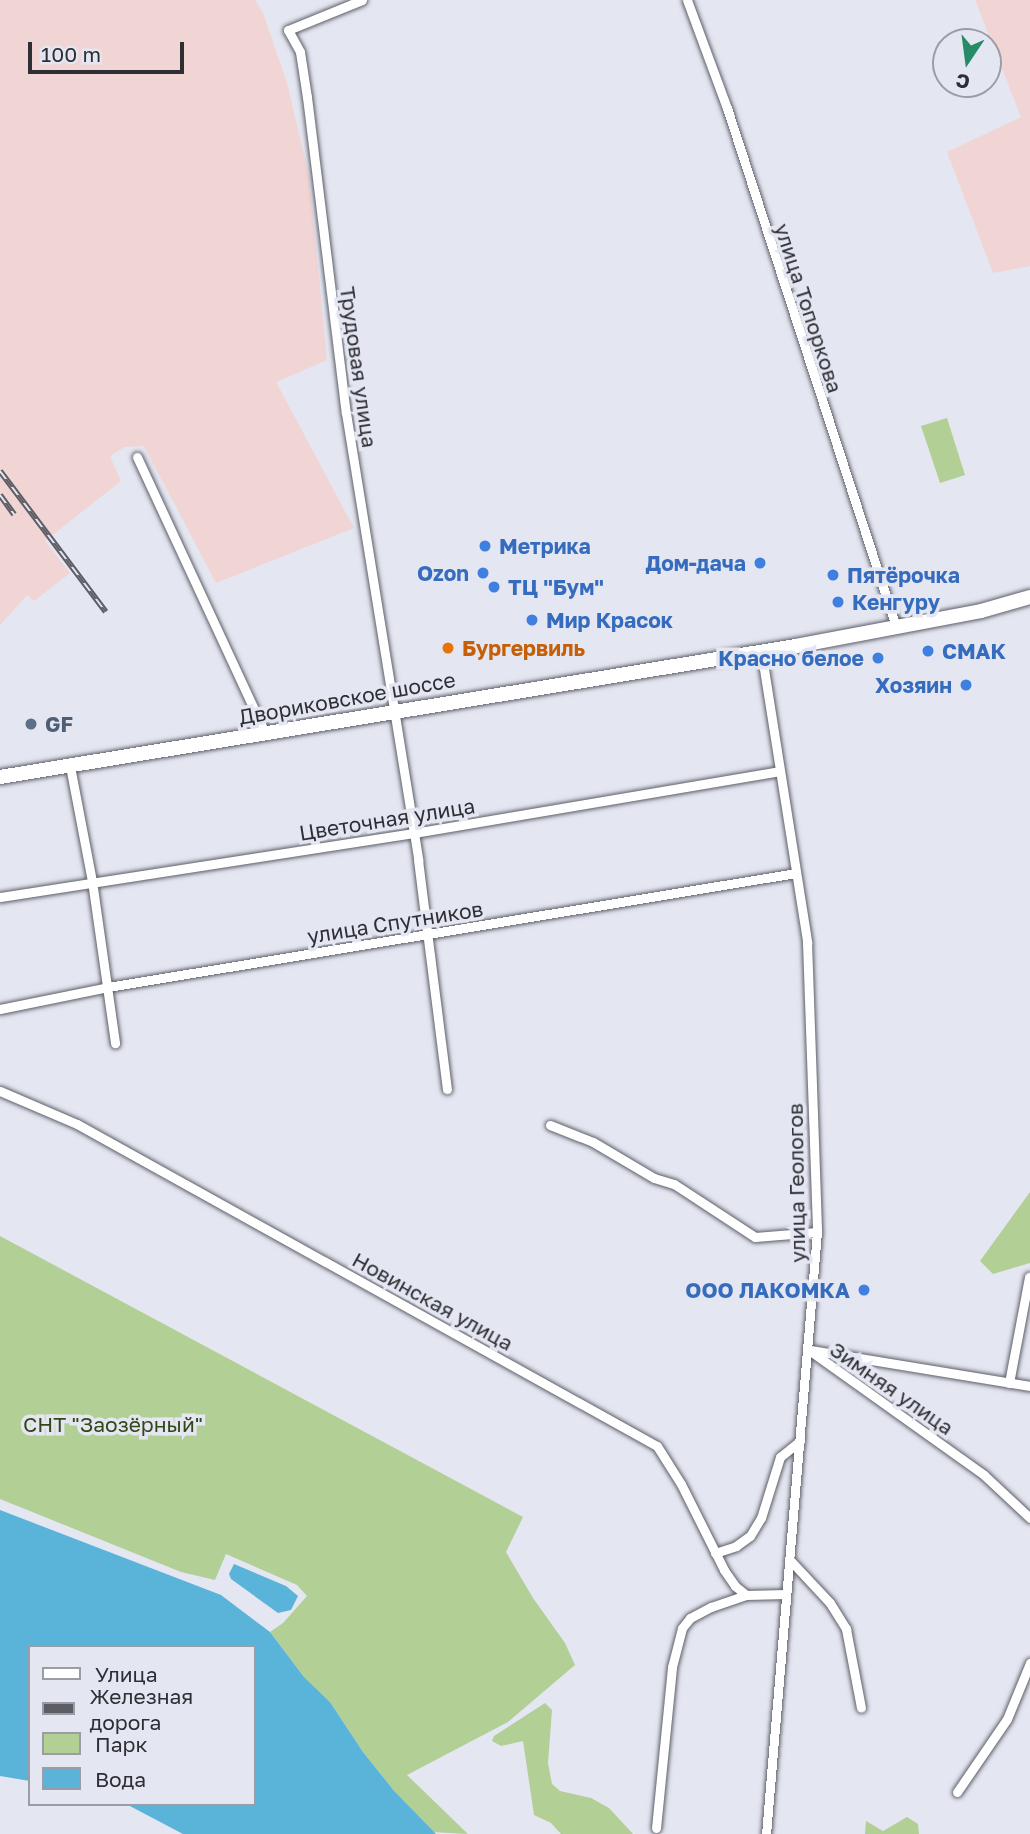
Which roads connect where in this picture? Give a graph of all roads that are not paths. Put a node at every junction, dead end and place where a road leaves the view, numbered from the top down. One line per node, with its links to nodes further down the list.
1 (362, 0): 7 (street, Трудовая улица)
2 (687, 0): 5 (street, улица Топоркова)
3 (137, 457): 8 (street)
4 (1030, 597): 5 (main road, Двориковское шоссе)
5 (896, 627): 6 (main road, Двориковское шоссе)
6 (761, 650): 7 (main road, Двориковское шоссе); 10 (street, улица Геологов)
7 (394, 711): 8 (main road, Двориковское шоссе); 12 (street, Трудовая улица)
8 (265, 733): 9 (main road, Двориковское шоссе)
9 (70, 766): 11 (main road, Двориковское шоссе); 14 (street)
10 (779, 771): 12 (street, Цветочная улица); 13 (street, улица Геологов)
11 (0, 777)
12 (414, 833): 14 (street, Цветочная улица); 16 (street, Трудовая улица)
13 (796, 873): 16 (street, улица Спутников); 23 (street, улица Геологов)
14 (92, 881): 15 (street, Цветочная улица); 17 (street)
15 (0, 897)
16 (428, 934): 17 (street, улица Спутников); 20 (street, Трудовая улица)
17 (108, 987): 18 (street, улица Спутников); 19 (street)
18 (0, 1009)
19 (115, 1043)
20 (447, 1088)
21 (0, 1091): 30 (street, Новинская улица)
22 (550, 1125): 23 (street)
23 (817, 1232): 25 (street, улица Геологов)
24 (1029, 1277): 26 (street)
25 (809, 1350): 26 (street, Зимняя улица); 28 (street, улица Геологов); 29 (street, Зимняя улица)
26 (1009, 1383): 27 (street, Зимняя улица)
27 (1030, 1386)
28 (800, 1441): 30 (street); 31 (street, улица Геологов)
29 (1030, 1518)
30 (715, 1553): 33 (street, Новинская улица)
31 (789, 1559): 32 (street, улица Геологов); 35 (street)
32 (786, 1594): 33 (street); 38 (street, улица Геологов)
33 (746, 1595): 37 (street)
34 (1030, 1662): 36 (street)
35 (861, 1708)
36 (957, 1792)
37 (656, 1828)
38 (766, 1834)

